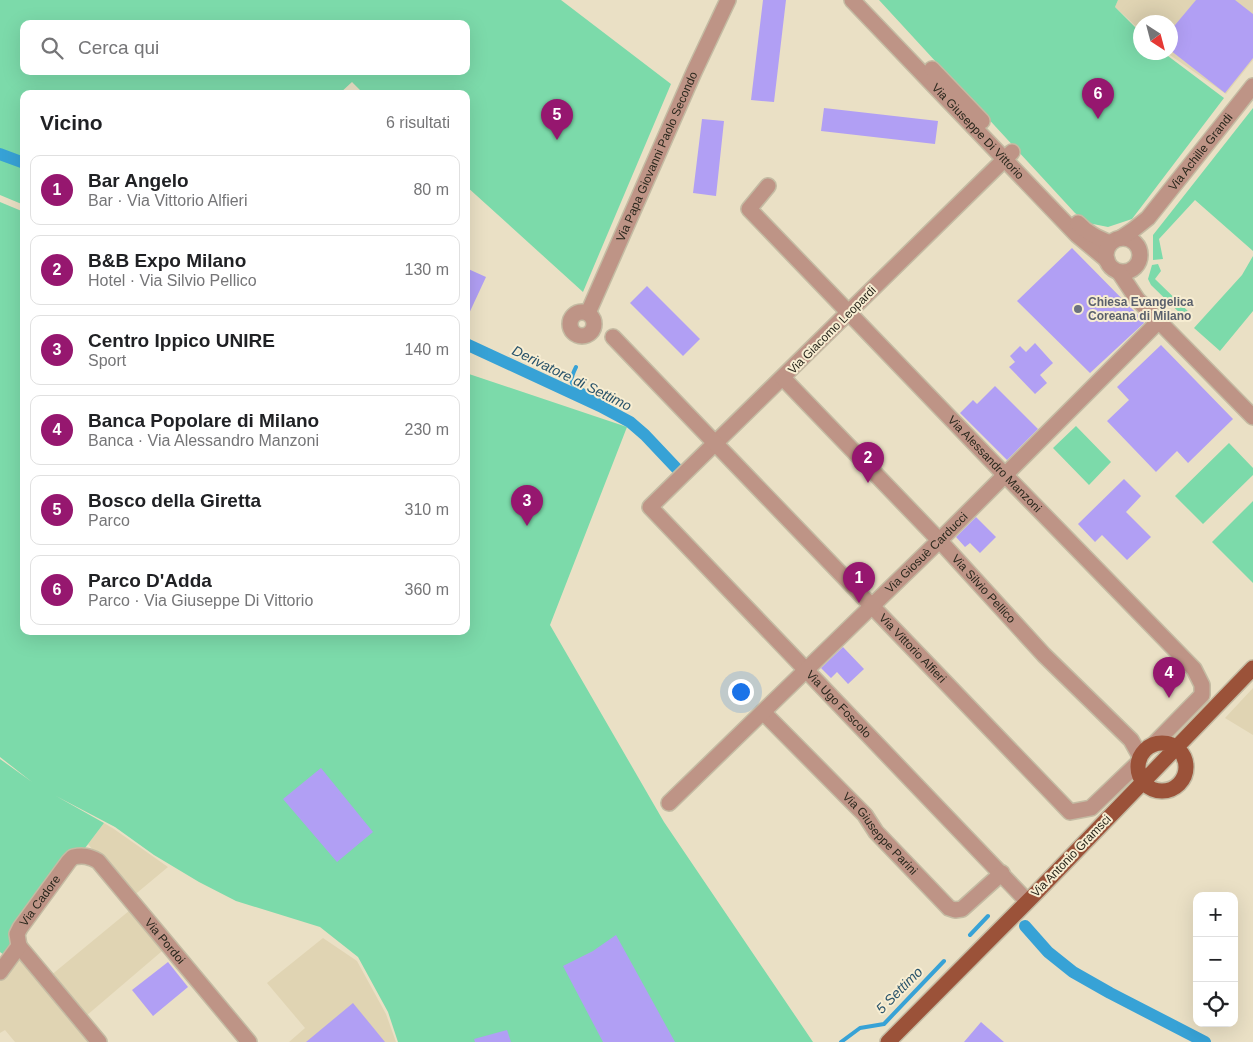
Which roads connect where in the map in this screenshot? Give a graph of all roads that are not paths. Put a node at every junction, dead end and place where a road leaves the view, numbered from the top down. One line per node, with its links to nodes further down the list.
1 (728, 0): 15 (street, Via Papa Giovanni Paolo Secondo)
2 (852, 0): 5 (street, Via Giuseppe Di Vittorio)
3 (865, 0): 5 (street, Via Giuseppe Di Vittorio)
4 (1253, 86): 7 (street, Via Achille Grandi)
5 (1009, 156): 8 (street, Via Giuseppe Di Vittorio); 10 (street, Via Giuseppe Di Vittorio); 14 (street, Via Giacomo Leopardi)
6 (768, 186): 14 (street, Via Alessandro Manzoni)
7 (1148, 218): 8 (street, Via Achille Grandi); 9 (street, Via Achille Grandi)
8 (1116, 240): 9 (street); 10 (street)
9 (1140, 250): 11 (street)
10 (1106, 260): 12 (street)
11 (1136, 267): 12 (street); 13 (street)
12 (1119, 272): 13 (street)
13 (1137, 299): 16 (street)
14 (849, 312): 18 (street, Via Giacomo Leopardi); 21 (street, Via Alessandro Manzoni)
15 (588, 313)
16 (1159, 321): 19 (street); 21 (street, Via Giosuè Carducci)
17 (613, 337): 20 (street, Via Vittorio Alfieri)
18 (783, 378): 20 (street, Via Giacomo Leopardi); 23 (street, Via Silvio Pellico)
19 (1253, 417)
20 (716, 444): 22 (street, Via Giacomo Leopardi); 24 (street, Via Vittorio Alfieri)
21 (1005, 475): 23 (street, Via Giosuè Carducci); 29 (street, Via Alessandro Manzoni)
22 (650, 508): 26 (street, Via Ugo Foscolo)
23 (939, 540): 24 (street, Via Giosuè Carducci); 31 (street, Via Silvio Pellico)
24 (872, 606): 26 (street, Via Giosuè Carducci); 31 (street, Via Vittorio Alfieri)
25 (1253, 668): 30 (main road, Via Antonio Gramsci)
26 (807, 671): 28 (street, Via Giosuè Carducci); 35 (street, Via Ugo Foscolo)
27 (1253, 682): 30 (main road, Via Antonio Gramsci)
28 (763, 712): 33 (street, Via Giosuè Carducci); 35 (street, Via Giuseppe Parini)
29 (1153, 745): 30 (main road); 31 (main road)
30 (1180, 751): 32 (main road, Via Antonio Gramsci); 32 (main road)
31 (1139, 760): 32 (main road)
32 (1147, 785): 36 (main road, Via Antonio Gramsci); 42 (main road, Via Antonio Gramsci)
33 (669, 803)
34 (73, 857): 37 (street, Via Cadore); 40 (street, Via Pordoi)
35 (1002, 873): 36 (street, Via Ugo Foscolo)
36 (1027, 901): 41 (main road, Via Antonio Gramsci)
37 (18, 946): 38 (street, Via Cadore); 39 (street)
38 (0, 972)
39 (99, 1042)
40 (249, 1042)
41 (888, 1042)
42 (901, 1042)

